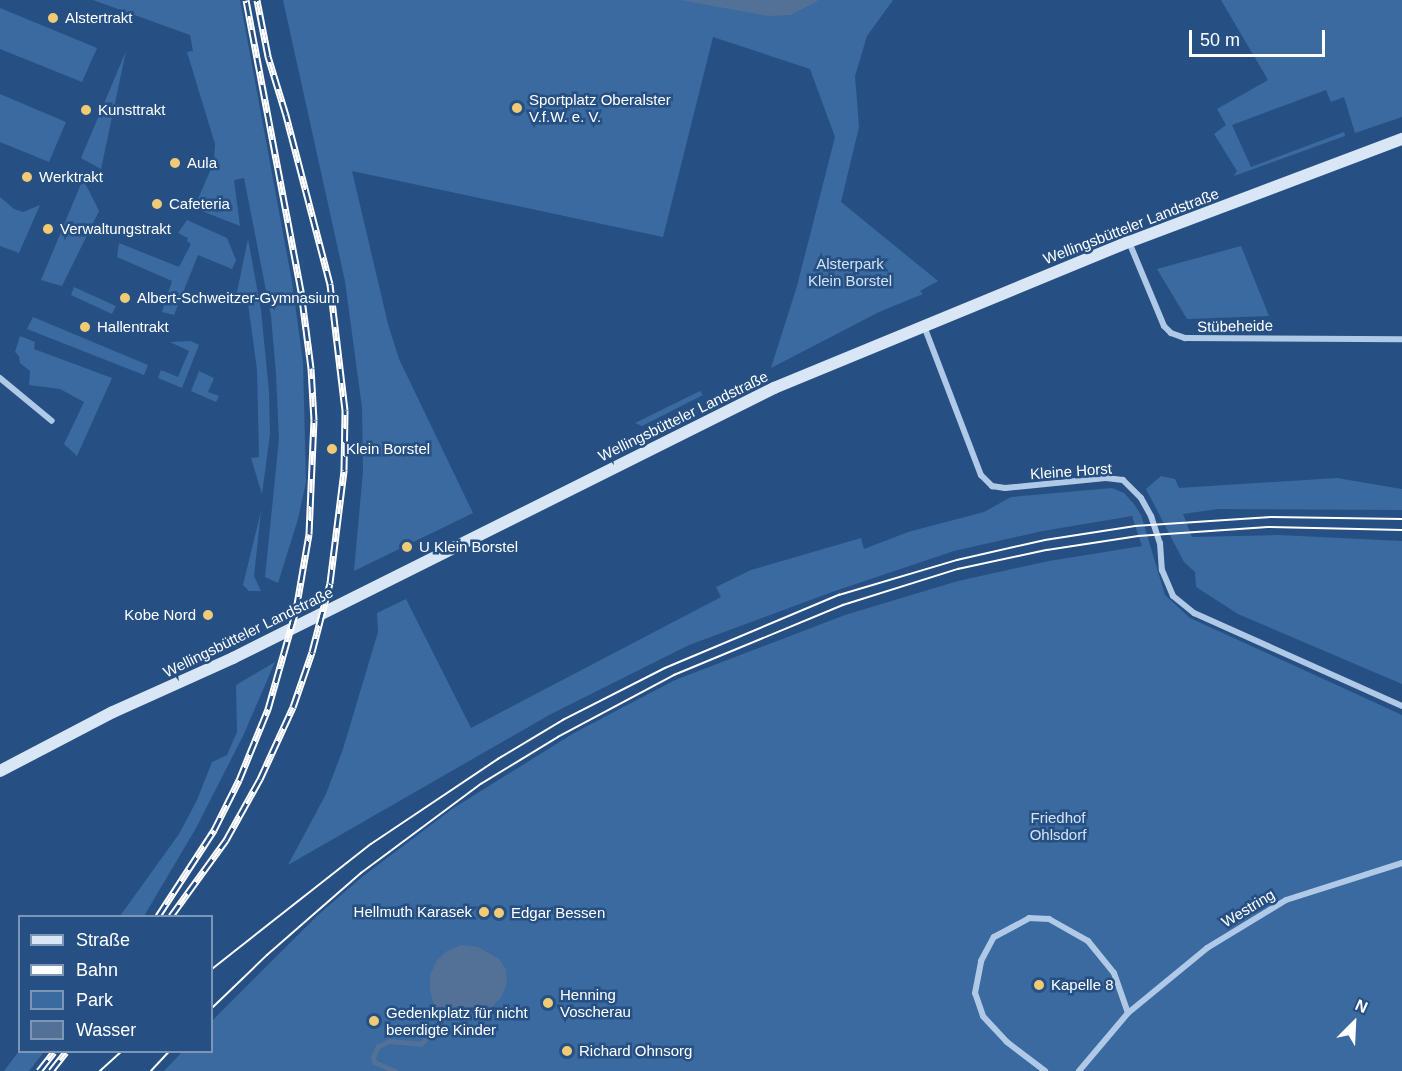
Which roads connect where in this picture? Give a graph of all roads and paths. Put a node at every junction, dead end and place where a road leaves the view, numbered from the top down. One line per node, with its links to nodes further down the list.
1 (1402, 139): 2 (main road, Wellingsbütteler Landstraße)
2 (1129, 242): 3 (main road, Wellingsbütteler Landstraße); 4 (street, Stübeheide)
3 (924, 325): 7 (street, Kleine Horst); 8 (main road, Wellingsbütteler Landstraße)
4 (1402, 339)
5 (0, 378): 6 (street)
6 (52, 421)
7 (1402, 706)
8 (0, 771)
9 (1402, 863): 10 (street, Westring)
10 (1128, 1013): 11 (street); 12 (street, Westring)
11 (1045, 1071)
12 (1079, 1071)

